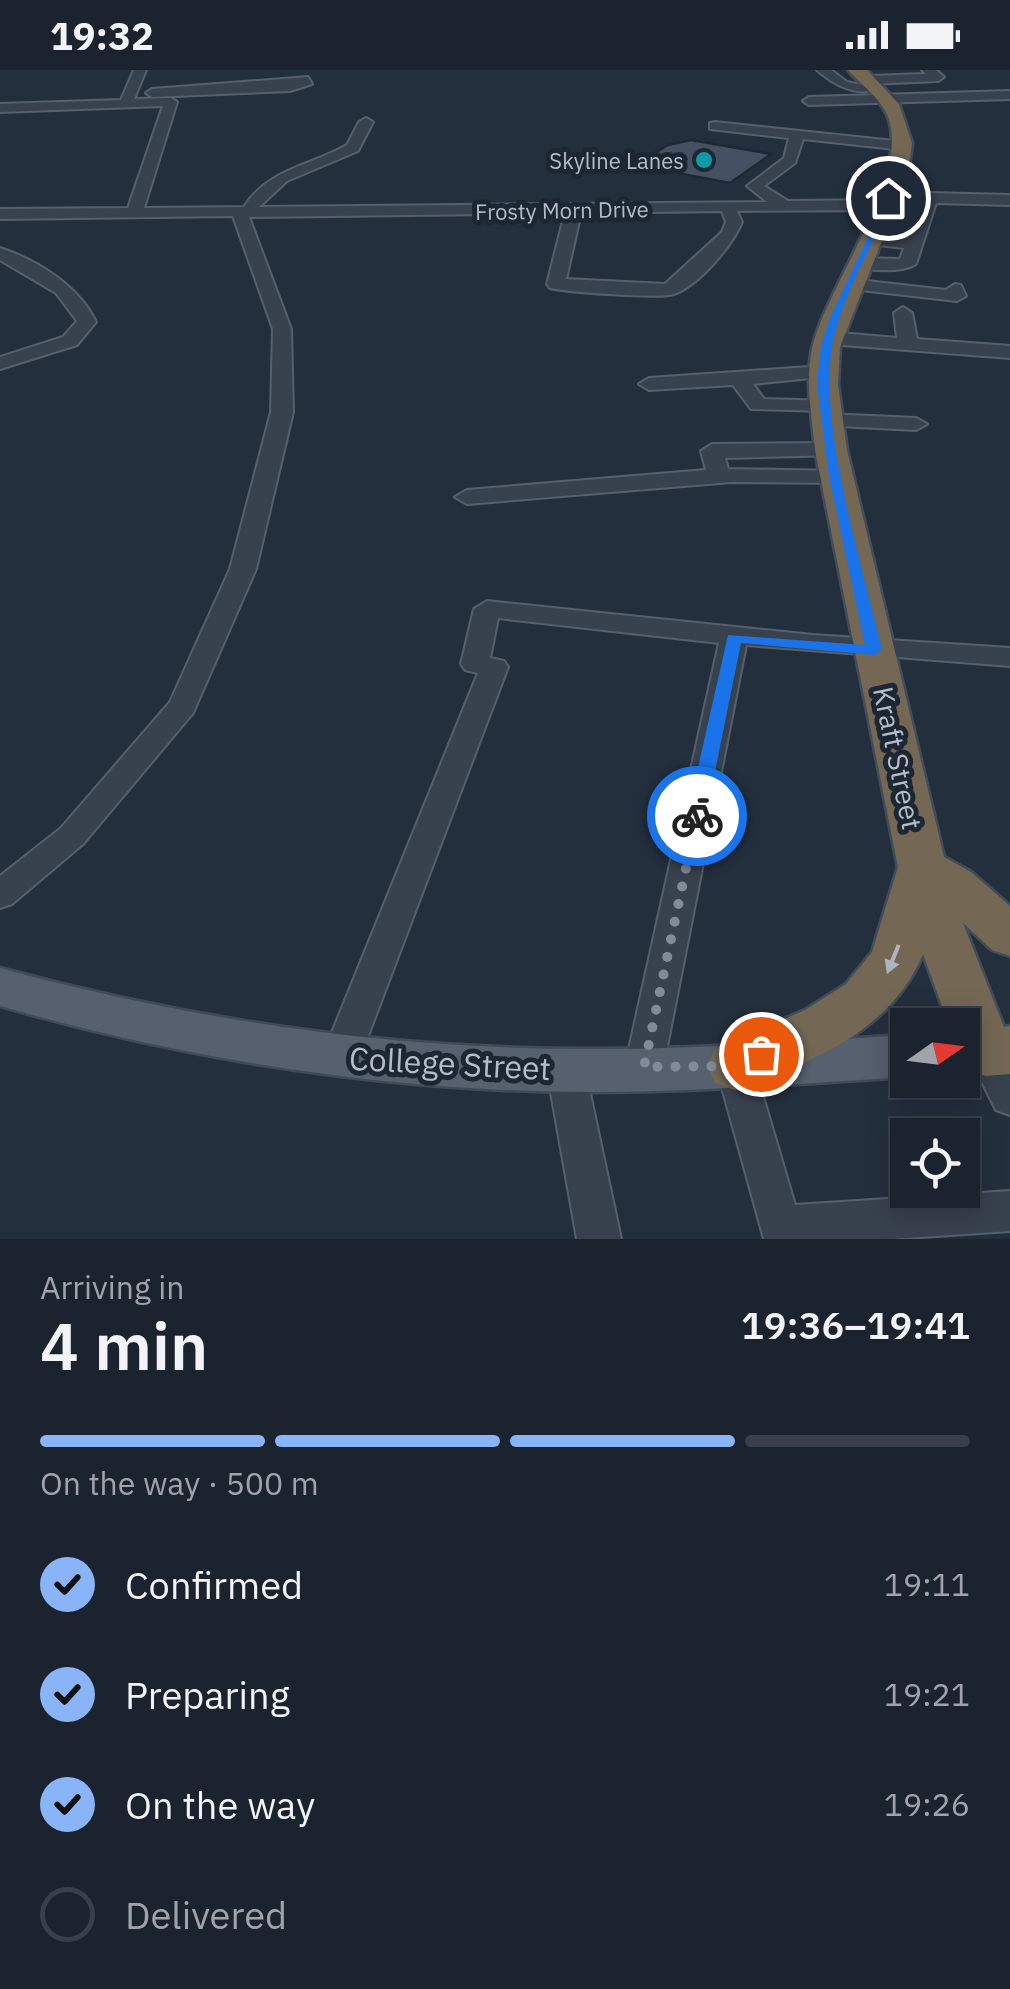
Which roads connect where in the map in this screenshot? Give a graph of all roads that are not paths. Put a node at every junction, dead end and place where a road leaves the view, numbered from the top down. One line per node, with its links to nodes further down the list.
1 (140, 70): 8 (street)
2 (823, 70): 5 (street)
3 (898, 70): 5 (street)
4 (928, 70): 5 (street)
5 (874, 86): 7 (street); 9 (street); 11 (street); 15 (highway)
6 (242, 88): 8 (street)
7 (1010, 95)
8 (128, 99): 10 (street); 24 (street)
9 (809, 101)
10 (0, 108)
11 (1010, 108)
12 (366, 122): 19 (street)
13 (715, 126): 14 (street)
14 (796, 132): 15 (street); 20 (street)
15 (904, 146): 18 (highway, Kraft Street)
16 (930, 198): 17 (street, Frosty Morn Drive); 18 (street, Frosty Morn Drive); 25 (street)
17 (1010, 200)
18 (887, 201): 20 (street, Frosty Morn Drive); 27 (highway, Kraft Street)
19 (248, 206): 22 (street, Frosty Morn Drive); 24 (street, Frosty Morn Drive); 45 (street)
20 (786, 207): 21 (street, Frosty Morn Drive)
21 (728, 208): 22 (street, Frosty Morn Drive); 22 (street)
22 (574, 210)
23 (0, 214): 24 (street, Frosty Morn Drive)
24 (134, 214)
25 (914, 244): 27 (street); 27 (street)
26 (0, 253): 33 (street)
27 (859, 262): 28 (street); 30 (highway, Kraft Street)
28 (955, 289)
29 (904, 313): 31 (street)
30 (829, 338): 31 (street); 34 (highway, Kraft Street)
31 (908, 344): 32 (street)
32 (1010, 352)
33 (0, 364)
34 (824, 372): 35 (street); 37 (highway, Kraft Street)
35 (739, 379): 36 (street); 37 (street)
36 (649, 384)
37 (826, 412): 38 (street); 39 (highway, Kraft Street)
38 (916, 424)
39 (833, 463): 40 (street); 42 (highway, Kraft Street)
40 (467, 498)
41 (734, 638): 42 (street); 48 (street); 52 (street)
42 (874, 650): 43 (street); 44 (highway, Kraft Street)
43 (1010, 656)
44 (922, 867): 46 (highway); 50 (highway, Kraft Street); 51 (highway, one-way to 51)
45 (0, 895)
46 (1010, 936)
47 (0, 987): 48 (main road, College Street)
48 (341, 1057): 53 (main road, College Street)
49 (890, 1057): 51 (main road, College Street)
50 (992, 1063)
51 (735, 1066): 52 (main road, College Street); 55 (street)
52 (644, 1067): 53 (main road, College Street)
53 (566, 1070): 56 (street)
54 (998, 1221): 55 (street)
55 (778, 1234)
56 (600, 1239)

